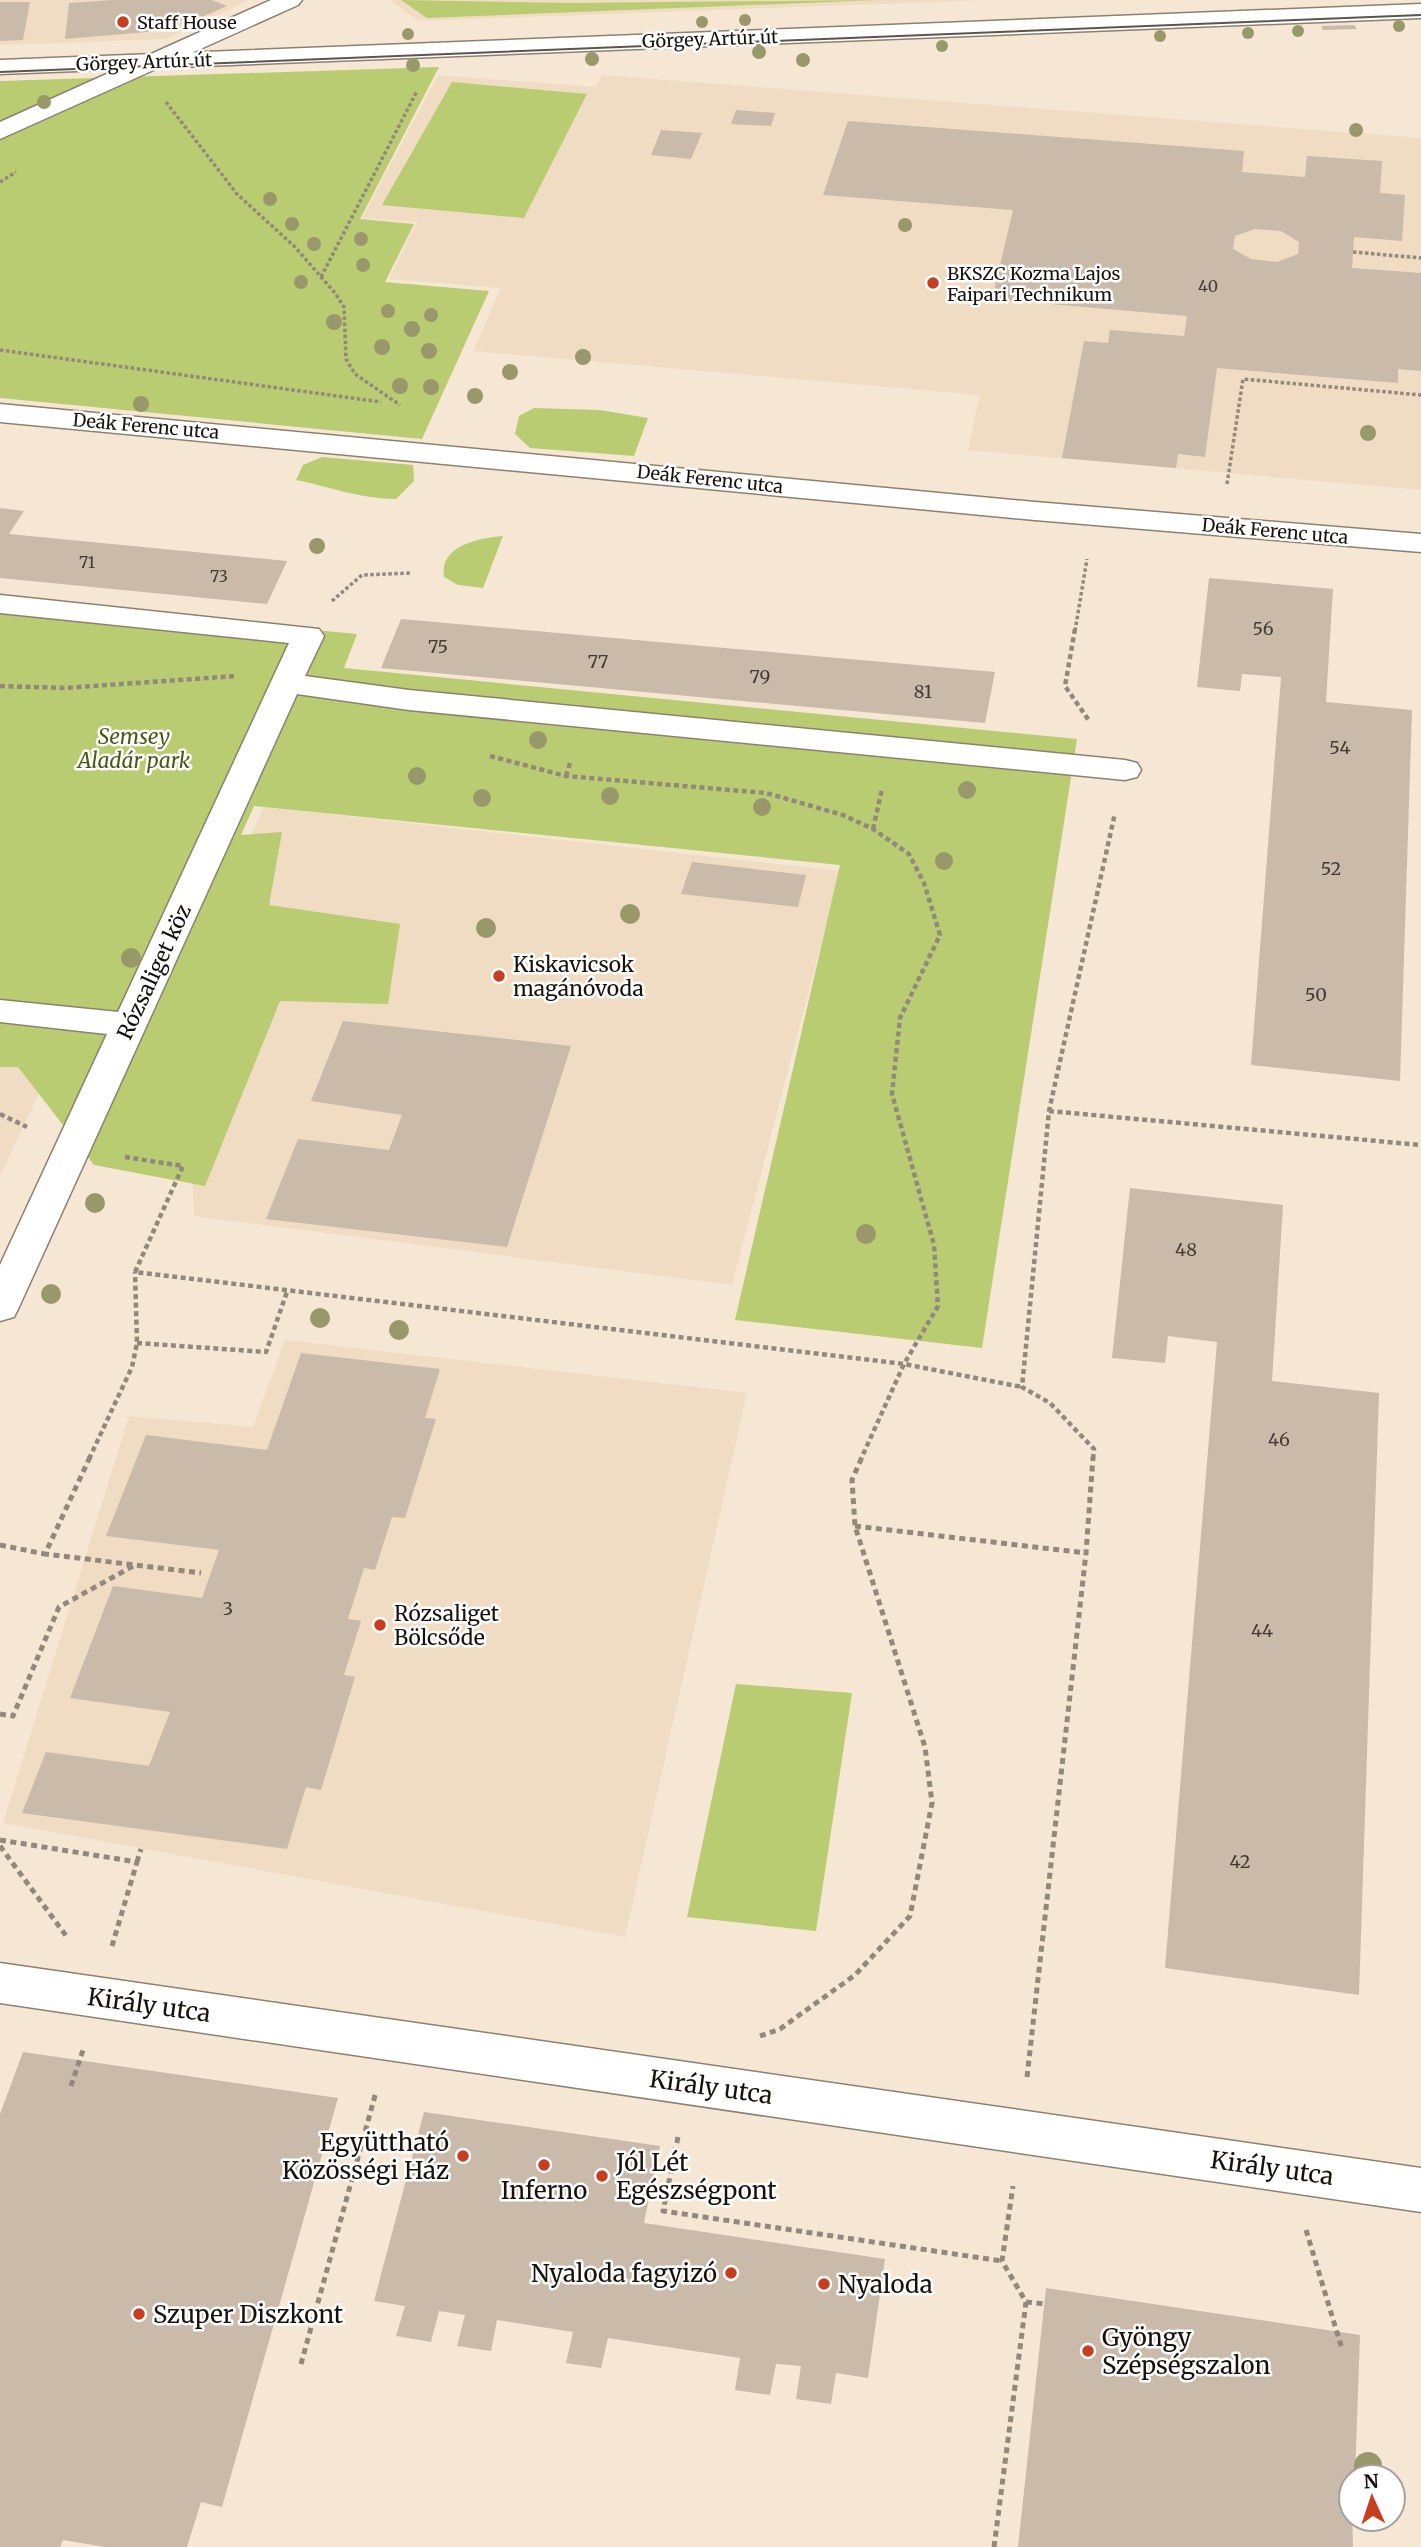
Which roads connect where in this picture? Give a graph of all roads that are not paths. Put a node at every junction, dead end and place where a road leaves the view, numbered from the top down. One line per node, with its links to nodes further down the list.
1 (290, 0): 3 (street)
2 (1421, 10): 3 (street, Görgey Artúr út)
3 (158, 61): 4 (street, Görgey Artúr út); 5 (street)
4 (0, 67)
5 (0, 131)
6 (0, 412): 7 (street, Deák Ferenc utca)
7 (1421, 543)
8 (0, 604): 9 (street, Rózsaliget köz)
9 (286, 683): 10 (street); 12 (street, Rózsaliget köz)
10 (1125, 770)
11 (0, 1011): 12 (street)
12 (130, 1025): 13 (street, Rózsaliget köz)
13 (0, 1307)
14 (0, 1983): 15 (street, Király utca)
15 (1421, 2190)

